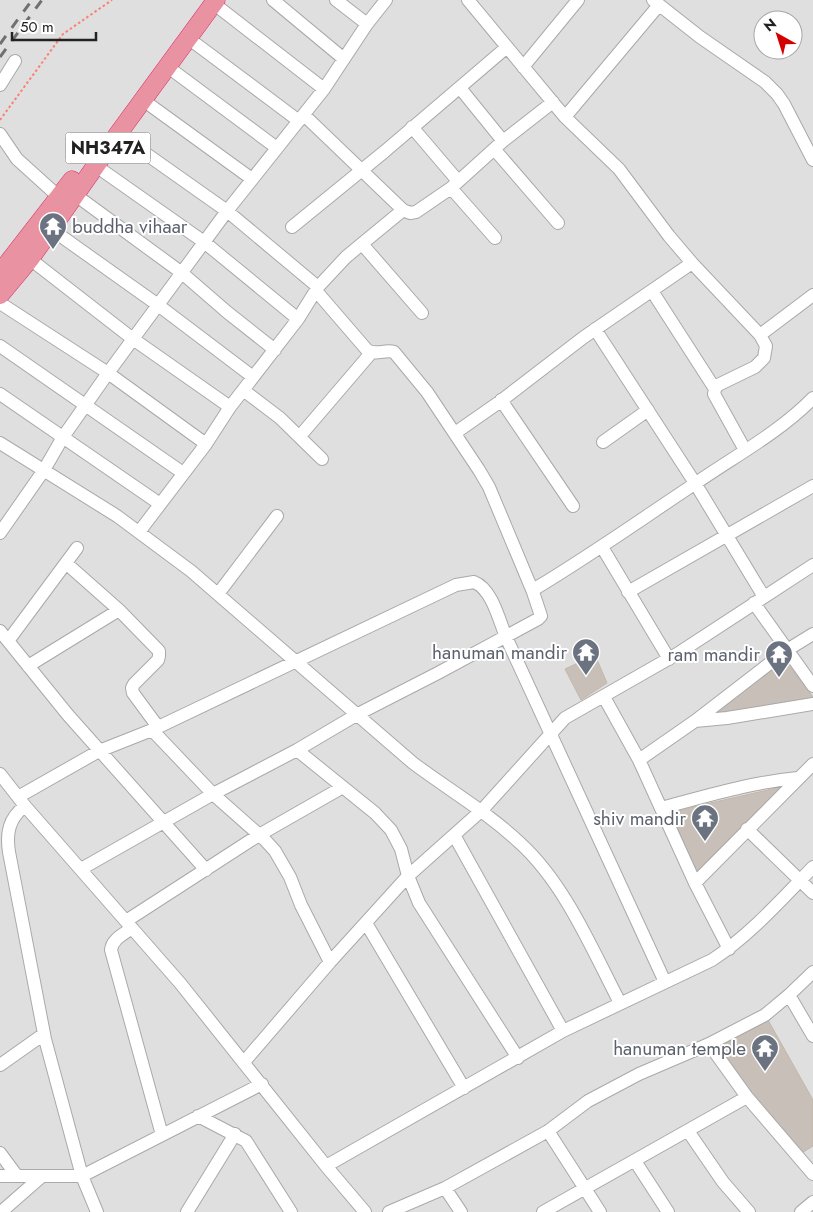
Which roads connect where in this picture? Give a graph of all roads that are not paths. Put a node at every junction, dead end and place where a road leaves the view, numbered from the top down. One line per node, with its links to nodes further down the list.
1 (273, 0): 11 (street)
2 (336, 0): 8 (street)
3 (386, 0): 8 (street)
4 (578, 0): 14 (street)
5 (211, 1): 9 (highway, NH347A); 17 (street); 32 (highway, NH347A)
6 (475, 3): 10 (street)
7 (656, 3): 20 (street); 27 (street)
8 (367, 24): 11 (street)
9 (188, 38): 13 (highway, NH347A); 21 (street)
10 (507, 47): 14 (street); 16 (street)
11 (344, 60): 17 (street)
12 (15, 61): 15 (street)
13 (168, 67): 18 (highway, NH347A); 26 (street)
14 (523, 67): 19 (street)
15 (0, 85)
16 (460, 88): 22 (street); 25 (street)
17 (324, 89): 21 (street)
18 (143, 100): 24 (highway, NH347A); 30 (street)
19 (553, 102): 20 (street); 25 (street)
20 (565, 116): 42 (street)
21 (302, 118): 26 (street); 29 (street)
22 (412, 127): 29 (street); 31 (street)
23 (0, 134): 32 (street)
24 (118, 134): 28 (highway, NH347A); 34 (street)
25 (499, 146): 31 (street); 35 (street)
26 (277, 148): 30 (street)
27 (813, 160)
28 (96, 166): 32 (highway, NH347A); 39 (street)
29 (362, 168): 33 (street); 36 (street)
30 (252, 179): 34 (street)
31 (455, 184): 33 (street); 38 (street)
32 (67, 194): 37 (highway, NH347A); 43 (highway, NH347A); 44 (street)
33 (404, 210): 40 (street)
34 (227, 211): 39 (street); 45 (street)
35 (558, 223)
36 (292, 227)
37 (51, 229): 41 (highway, NH347A); 50 (street)
38 (495, 238)
39 (204, 242): 44 (street); 52 (street)
40 (362, 244): 45 (street); 51 (street)
41 (30, 259): 47 (highway, NH347A); 55 (street)
42 (692, 263): 46 (street); 54 (street)
43 (0, 273)
44 (182, 273): 50 (street); 57 (street)
45 (318, 289): 52 (street); 58 (street)
46 (652, 290): 53 (street); 61 (street)
47 (0, 295)
48 (813, 295): 54 (street)
49 (0, 303): 59 (street)
50 (158, 305): 55 (street); 60 (street)
51 (422, 313)
52 (298, 319): 57 (street)
53 (595, 329): 65 (street); 68 (street)
54 (760, 335): 61 (street)
55 (133, 339): 59 (street); 67 (street)
56 (0, 346): 66 (street)
57 (275, 350): 60 (street)
58 (371, 353): 69 (street); 70 (street)
59 (108, 373): 66 (street); 73 (street)
60 (253, 377): 62 (street)
61 (714, 389): 75 (street)
62 (243, 390): 67 (street); 70 (street)
63 (0, 394): 71 (street)
64 (813, 398): 75 (street)
65 (501, 400): 69 (street); 82 (street)
66 (86, 405): 71 (street); 78 (street)
67 (230, 407): 73 (street)
68 (648, 410): 72 (street); 79 (street)
69 (455, 433): 91 (street)
70 (300, 436): 76 (street)
71 (63, 437): 77 (street); 81 (street)
72 (602, 442)
73 (206, 444): 78 (street)
74 (2, 449): 77 (street)
75 (745, 450): 79 (street)
76 (322, 459)
77 (44, 470): 84 (street); 85 (street)
78 (183, 474): 81 (street)
79 (695, 483): 86 (street); 87 (street)
80 (813, 486): 86 (street)
81 (160, 504): 84 (street)
82 (573, 506)
83 (277, 516): 93 (street)
84 (139, 532): 93 (street)
85 (0, 533)
86 (726, 534): 92 (street); 94 (street)
87 (602, 547): 91 (street); 92 (street)
88 (78, 548): 89 (street)
89 (67, 564): 95 (street); 97 (street)
90 (813, 565): 94 (street)
91 (533, 592): 98 (street)
92 (628, 592): 100 (street)
93 (218, 594): 101 (street)
94 (759, 600): 99 (street); 100 (street)
95 (120, 610): 102 (street); 108 (street)
96 (813, 634): 99 (street)
97 (4, 636): 102 (street)
98 (506, 637): 101 (street); 106 (street); 109 (street)
99 (786, 650): 103 (street); 107 (street)
100 (669, 659): 104 (street)
101 (295, 662): 106 (street); 108 (street)
102 (28, 666): 111 (street)
103 (813, 686)
104 (604, 697): 109 (street); 112 (street)
105 (813, 704): 107 (street)
106 (358, 714): 110 (street); 120 (street)
107 (695, 721): 112 (street)
108 (155, 728): 111 (street); 117 (street)
109 (550, 732): 120 (street); 137 (street)
110 (297, 750): 116 (street); 117 (street)
111 (99, 751): 118 (street); 121 (street)
112 (639, 760): 119 (street)
113 (813, 764): 114 (street)
114 (798, 778): 119 (street); 122 (street)
115 (2, 783): 118 (street)
116 (343, 787): 123 (street); 128 (street)
117 (213, 794): 121 (street); 123 (street)
118 (22, 802): 126 (street); 141 (street)
119 (661, 808): 130 (street)
120 (482, 810): 124 (street); 139 (street)
121 (163, 823): 126 (street); 127 (street)
122 (747, 829): 129 (street); 130 (street)
123 (259, 835): 127 (street); 135 (street)
124 (454, 835): 128 (street); 140 (street)
125 (813, 868): 129 (street)
126 (80, 870): 133 (street)
127 (206, 870): 133 (street)
128 (408, 876): 132 (street); 144 (street)
129 (800, 880): 131 (street); 134 (street)
130 (695, 883): 134 (street)
131 (813, 893)
132 (366, 923): 135 (street); 148 (street)
133 (129, 925): 145 (street); 154 (street)
134 (729, 949): 137 (street)
135 (330, 962): 145 (street)
136 (813, 972): 138 (street)
137 (665, 982): 139 (street)
138 (789, 995): 142 (street); 143 (street)
139 (620, 1003): 140 (street)
140 (563, 1031): 144 (street)
141 (44, 1034): 146 (street); 161 (street)
142 (813, 1036)
143 (709, 1044): 149 (street); 151 (street)
144 (518, 1058): 148 (street)
145 (244, 1062): 147 (street)
146 (0, 1065)
147 (262, 1084): 150 (street); 157 (street)
148 (464, 1088): 157 (street)
149 (747, 1097): 152 (street); 158 (street)
150 (198, 1116): 153 (street); 154 (street)
151 (548, 1131): 163 (street); 164 (street)
152 (688, 1131): 156 (street); 176 (street)
153 (235, 1134): 168 (street); 169 (street)
154 (162, 1135): 161 (street)
155 (0, 1153): 160 (street)
156 (635, 1161): 164 (street); 175 (street)
157 (326, 1166): 170 (street)
158 (813, 1174)
159 (0, 1176): 160 (street)
160 (17, 1176): 162 (street)
161 (82, 1176): 162 (street); 167 (street)
162 (41, 1177): 166 (street)
163 (445, 1188): 171 (street); 172 (street)
164 (586, 1188): 173 (street); 174 (street)
165 (813, 1202): 177 (street)
166 (2, 1212)
167 (98, 1212)
168 (187, 1212)
169 (291, 1212)
170 (365, 1212)
171 (389, 1212)
172 (461, 1212)
173 (543, 1212)
174 (600, 1212)
175 (668, 1212)
176 (749, 1212)
177 (801, 1212)

